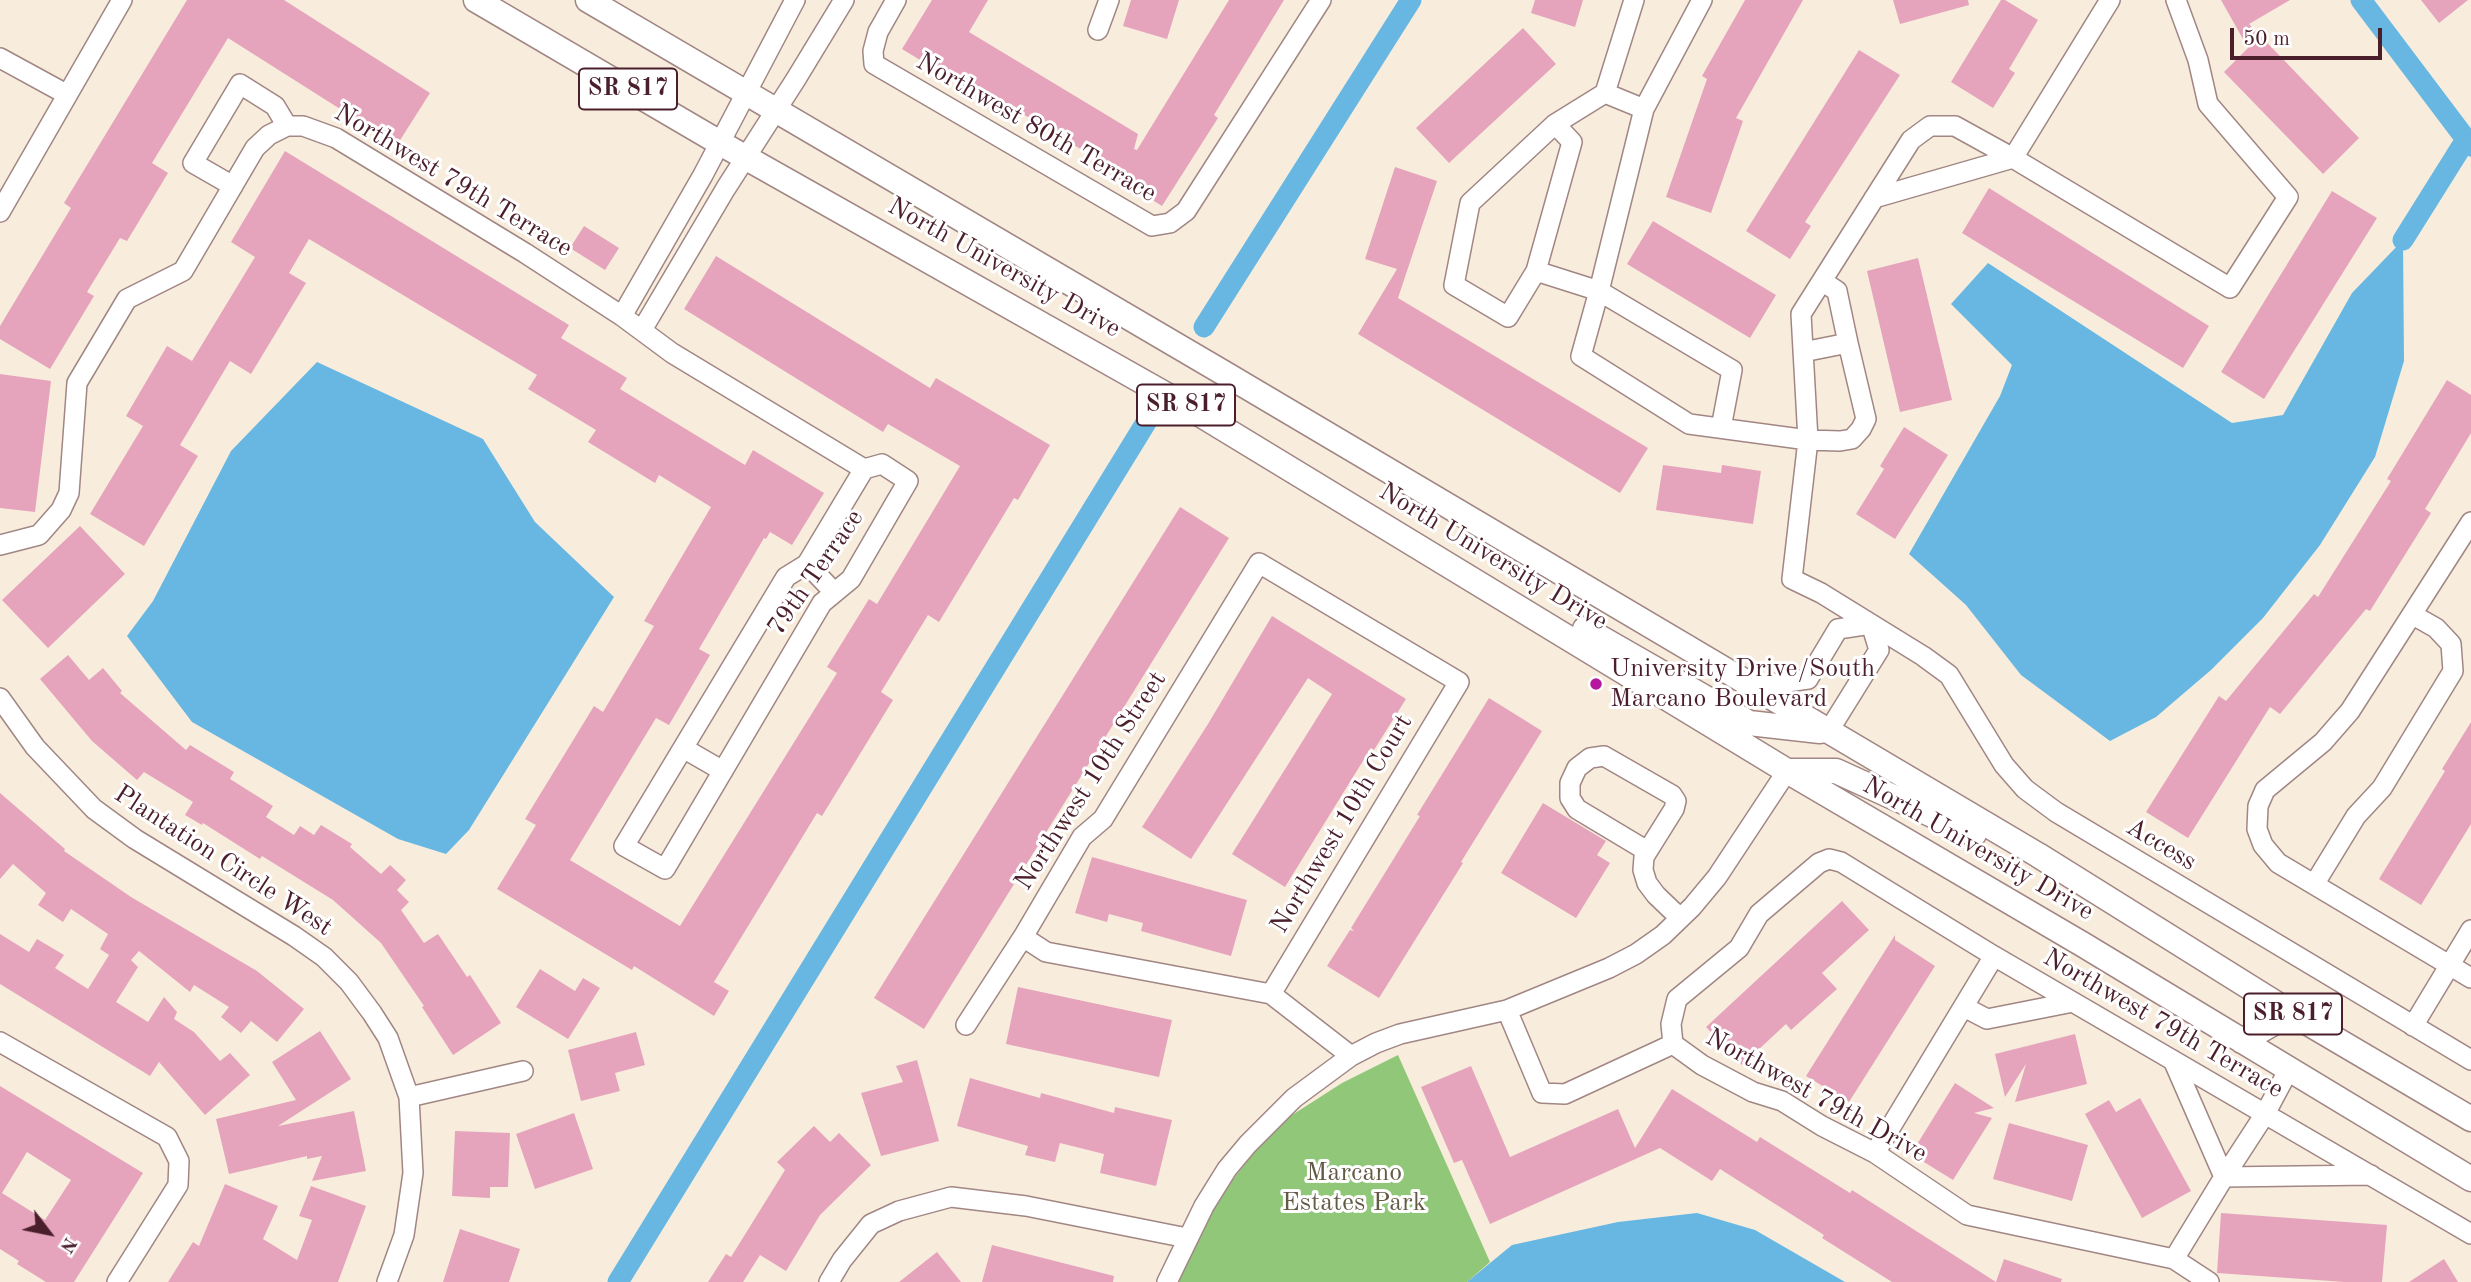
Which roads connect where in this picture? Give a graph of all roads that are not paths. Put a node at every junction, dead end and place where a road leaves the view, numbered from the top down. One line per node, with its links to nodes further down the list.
1 (122, 0): 17 (street)
2 (476, 0): 22 (main road, North University Drive / SR 817)
3 (588, 0): 15 (main road, North University Drive / SR 817)
4 (795, 0): 15 (street)
5 (844, 0): 19 (street)
6 (896, 0): 8 (street, Northwest 80th Terrace)
7 (1109, 0): 13 (street)
8 (1321, 0)
9 (1634, 0): 16 (street)
10 (1702, 0): 18 (street)
11 (2110, 0): 24 (street)
12 (2176, 0): 24 (street)
13 (1098, 30)
14 (0, 58): 17 (street)
15 (746, 93): 19 (main road, North University Drive / SR 817); 22 (street)
16 (1605, 93): 18 (street); 20 (street)
17 (66, 94): 27 (street)
18 (1644, 109): 30 (street)
19 (776, 110): 23 (street); 46 (main road, North University Drive / SR 817)
20 (1555, 124): 28 (street); 28 (street)
21 (287, 126): 25 (street); 25 (street); 31 (street, Northwest 79th Terrace)
22 (720, 143): 23 (main road, North University Drive / SR 817); 31 (street)
23 (746, 157): 32 (street); 43 (main road, North University Drive / SR 817)
24 (2013, 158): 26 (street); 26 (street)
25 (233, 186): 39 (street)
26 (1874, 198): 29 (street)
27 (0, 212)
28 (1536, 271): 30 (street)
29 (1822, 281): 33 (street); 34 (street)
30 (1599, 291): 35 (street); 35 (street)
31 (622, 316): 32 (street, Northwest 79th Terrace)
32 (642, 330): 37 (street, Northwest 79th Terrace)
33 (1848, 343): 34 (street); 36 (street)
34 (1803, 352): 36 (street)
35 (1721, 428): 36 (street)
36 (1808, 440): 45 (street, Access)
37 (864, 469): 41 (street, 79th Terrace); 42 (street, 79th Terrace)
38 (2471, 522): 44 (street)
39 (0, 545)
40 (1259, 563): 57 (street, Northwest 10th Street); 61 (street, Northwest 10th Court)
41 (807, 564): 42 (street); 49 (street, 79th Terrace)
42 (835, 592): 50 (street, 79th Terrace)
43 (1499, 596): 48 (main road); 51 (main road, North University Drive / SR 817)
44 (2413, 615): 54 (street); 54 (street)
45 (1871, 624): 46 (street); 48 (street); 67 (street, Access)
46 (1752, 687): 48 (main road, North University Drive / SR 817)
47 (0, 698): 76 (street, Plantation Circle West)
48 (1828, 732): 53 (main road, North University Drive / SR 817)
49 (683, 748): 50 (street); 50 (street, 79th Terrace)
50 (723, 771)
51 (1787, 771): 53 (main road); 55 (street); 68 (main road, North University Drive / SR 817)
52 (1647, 852): 52 (street); 55 (street)
53 (2038, 855): 65 (main road, North University Drive / SR 817)
54 (2315, 883): 59 (street)
55 (1680, 918): 64 (street)
56 (2471, 930): 59 (street)
57 (1023, 937): 61 (street); 66 (street, Northwest 10th Street)
58 (1994, 956): 62 (street, Northwest 79th Terrace); 63 (street); 70 (street, Northwest 79th Terrace)
59 (2450, 964): 60 (street); 67 (street)
60 (2471, 978)
61 (1271, 994): 71 (street)
62 (2073, 1002): 63 (street); 72 (street, Northwest 79th Terrace)
63 (1964, 1007): 79 (street)
64 (1507, 1010): 70 (street); 71 (street)
65 (2291, 1013): 68 (main road); 78 (main road, North University Drive / SR 817)
66 (966, 1026)
67 (2413, 1026): 73 (street, Access)
68 (2242, 1041): 74 (main road, North University Drive / SR 817)
69 (0, 1042): 86 (street)
70 (1673, 1044): 79 (street, Northwest 79th Drive)
71 (1351, 1056): 84 (street)
72 (2173, 1060): 77 (street, Northwest 79th Terrace); 81 (street)
73 (2471, 1060)
74 (2289, 1069): 77 (street); 82 (main road, North University Drive / SR 817)
75 (523, 1071): 76 (street)
76 (409, 1097): 87 (street, Plantation Circle West)
77 (2266, 1114): 80 (street, Northwest 79th Terrace); 81 (street)
78 (2471, 1119)
79 (1875, 1153): 85 (street, Northwest 79th Drive)
80 (2372, 1175): 81 (street); 83 (street, Northwest 79th Terrace)
81 (2224, 1177): 85 (street)
82 (2471, 1179)
83 (2471, 1234)
84 (1187, 1238): 88 (street); 89 (street)
85 (2174, 1259): 90 (street, Northwest 79th Drive)
86 (117, 1282)
87 (387, 1282)
88 (829, 1282)
89 (1167, 1282)
90 (2209, 1282)

